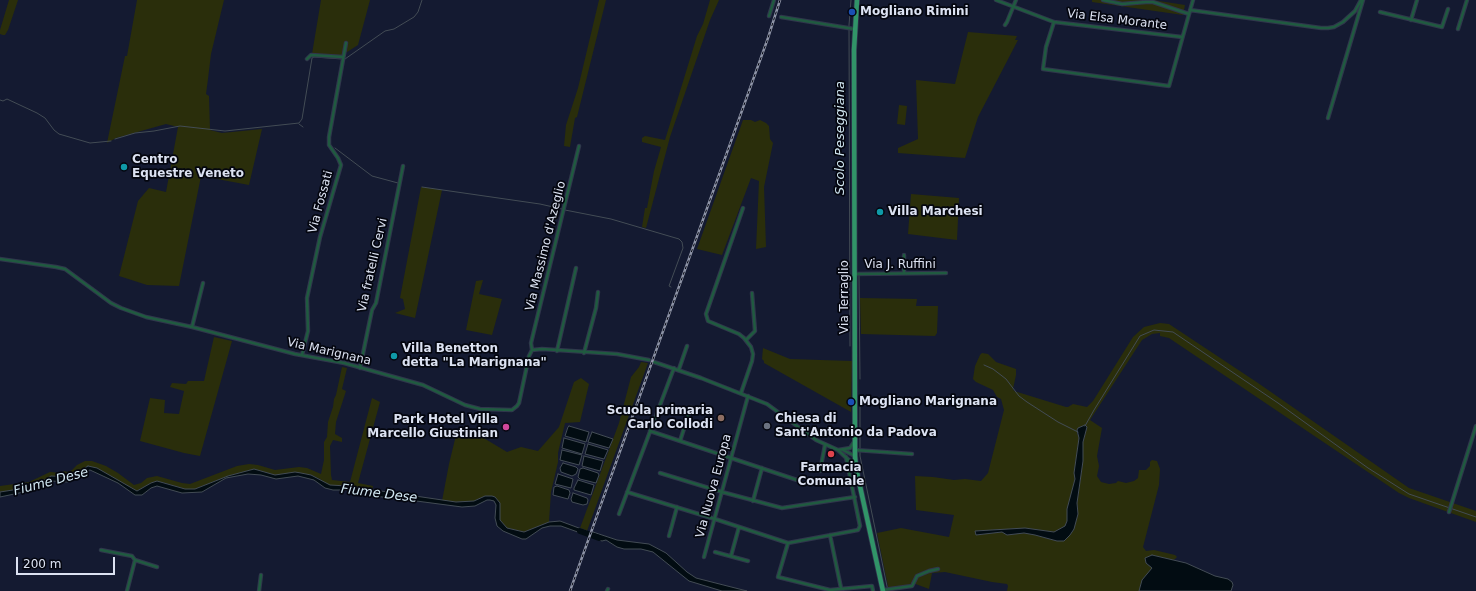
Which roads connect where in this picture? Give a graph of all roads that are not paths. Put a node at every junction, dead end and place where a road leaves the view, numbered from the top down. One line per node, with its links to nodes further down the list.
1 (774, 0): 15 (street)
2 (857, 0): 20 (main road, Via Terraglio)
3 (996, 0): 10 (street, Via Elsa Morante)
4 (1016, 0): 11 (street)
5 (1103, 0): 13 (street)
6 (1193, 0): 13 (street)
7 (1362, 0): 13 (street); 26 (street)
8 (1417, 0): 17 (street)
9 (1467, 0): 21 (street)
10 (1001, 1): 11 (street, Via Elsa Morante)
11 (1013, 6): 18 (street, Via Elsa Morante); 19 (street)
12 (1448, 9): 17 (street)
13 (1189, 12): 22 (street)
14 (1380, 12): 17 (street)
15 (769, 16)
16 (781, 17): 20 (street)
17 (1411, 20)
18 (1054, 22): 22 (street, Via Elsa Morante); 22 (street)
19 (1005, 25)
20 (853, 29): 35 (main road, Via Terraglio)
21 (1458, 29)
22 (1182, 37)
23 (346, 43): 24 (street, Via Fossati)
24 (343, 58): 25 (street); 45 (street, Via Fossati)
25 (307, 59)
26 (1328, 118)
27 (579, 146): 42 (street, Via Massimo d'Azeglio)
28 (403, 166): 48 (street, Via fratelli Cervi)
29 (743, 208): 40 (street)
30 (904, 255): 33 (street)
31 (0, 259): 39 (street, Via Marignana)
32 (576, 268): 43 (street)
33 (904, 273): 34 (street, Via J. Ruffini); 35 (street, Via J. Ruffini)
34 (946, 273)
35 (855, 274): 56 (main road, Via Terraglio)
36 (203, 283): 39 (street)
37 (598, 292): 44 (street)
38 (752, 293): 40 (street)
39 (192, 327): 45 (street, Via Marignana)
40 (746, 340): 51 (street)
41 (687, 346): 50 (street)
42 (532, 350): 43 (street); 48 (street, Via Marignana)
43 (557, 351): 44 (street)
44 (584, 353): 46 (street)
45 (302, 355): 48 (street, Via Marignana)
46 (648, 360)
47 (654, 362): 49 (street)
48 (360, 368)
49 (674, 369): 50 (street); 55 (street)
50 (679, 369): 51 (street)
51 (741, 393): 52 (street)
52 (748, 396): 58 (street); 63 (street, Via Nuova Europa)
53 (691, 407): 57 (street)
54 (1476, 426): 75 (street)
55 (650, 431): 57 (street); 70 (street)
56 (855, 440): 59 (street); 60 (main road, Via Terraglio)
57 (680, 441): 63 (street)
58 (826, 444): 59 (street); 67 (street)
59 (840, 450): 62 (street); 64 (street)
60 (858, 450): 61 (street); 62 (main road, Via Terraglio)
61 (912, 454)
62 (856, 456): 64 (street); 66 (main road, Via Terraglio)
63 (731, 457): 65 (street); 71 (street, Via Nuova Europa)
64 (846, 457): 66 (street); 72 (street)
65 (762, 468): 69 (street); 73 (street)
66 (856, 468): 92 (main road, Via Terraglio)
67 (820, 471)
68 (660, 472): 71 (street)
69 (797, 480)
70 (627, 492): 74 (street); 76 (street)
71 (722, 492): 73 (street); 77 (street, Via Nuova Europa)
72 (855, 497): 73 (street); 79 (street)
73 (753, 501)
74 (677, 507): 77 (street); 80 (street)
75 (1449, 512)
76 (619, 514)
77 (715, 519): 78 (street); 85 (street, Via Nuova Europa)
78 (739, 527): 81 (street); 84 (street)
79 (830, 535): 81 (street); 91 (street)
80 (669, 536)
81 (788, 543): 91 (street)
82 (101, 550): 86 (street)
83 (715, 552): 84 (street)
84 (731, 556): 87 (street)
85 (704, 557)
86 (135, 560): 88 (street); 93 (street)
87 (748, 561)
88 (157, 567)
89 (938, 570): 92 (street)
90 (261, 575): 94 (street)
91 (841, 588): 95 (street)
92 (885, 590)
93 (127, 591)
94 (259, 591)
95 (873, 591)

